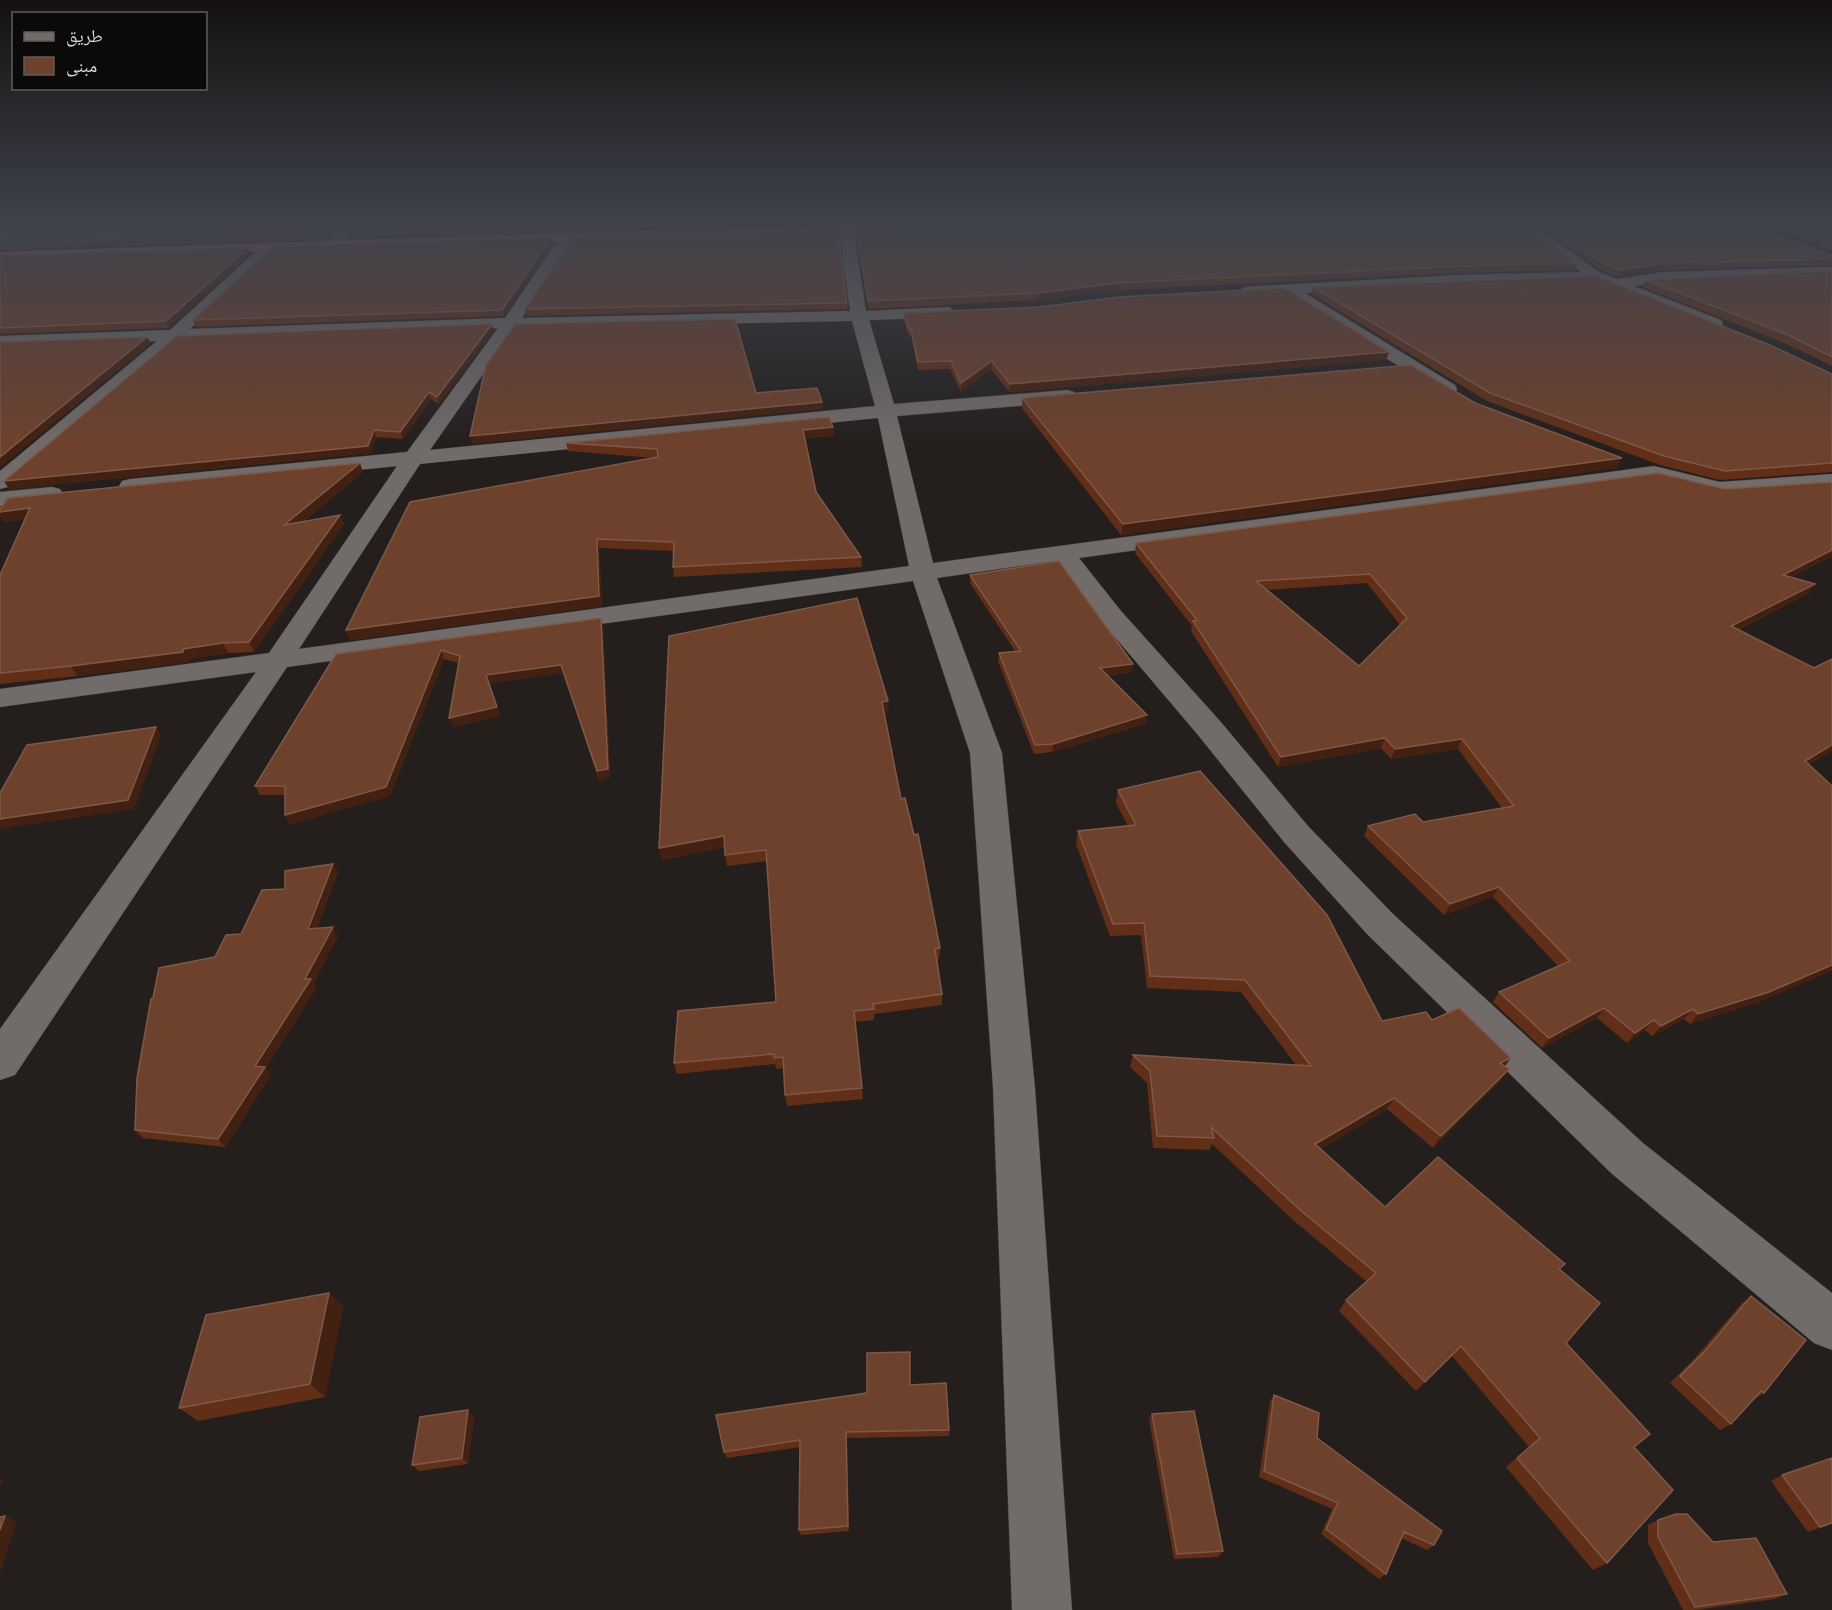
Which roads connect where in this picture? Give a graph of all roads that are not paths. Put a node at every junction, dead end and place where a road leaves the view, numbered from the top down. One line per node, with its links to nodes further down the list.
1 (216, 296): 10 (street)
2 (528, 296): 8 (street)
3 (856, 296): 7 (street)
4 (1299, 296): 12 (street)
5 (1647, 296): 9 (street)
6 (966, 311): 7 (street)
7 (859, 316): 8 (street); 16 (street)
8 (510, 323): 10 (street); 17 (street)
9 (1733, 331)
10 (174, 335): 11 (street); 21 (street)
11 (0, 341)
12 (1410, 366): 13 (street); 15 (street)
13 (1376, 369)
14 (1086, 395): 16 (street)
15 (1460, 396)
16 (886, 411): 17 (street); 26 (street)
17 (414, 457): 22 (street); 27 (street)
18 (1621, 460): 19 (street)
19 (1654, 472): 20 (street); 25 (street)
20 (1832, 481)
21 (0, 482)
22 (106, 488)
23 (71, 492): 24 (street)
24 (0, 499)
25 (1061, 552): 26 (street); 30 (street)
26 (922, 571): 27 (street); 31 (street)
27 (278, 660): 28 (street); 29 (street)
28 (0, 698)
29 (0, 1062)
30 (1832, 1324)
31 (1042, 1610)

